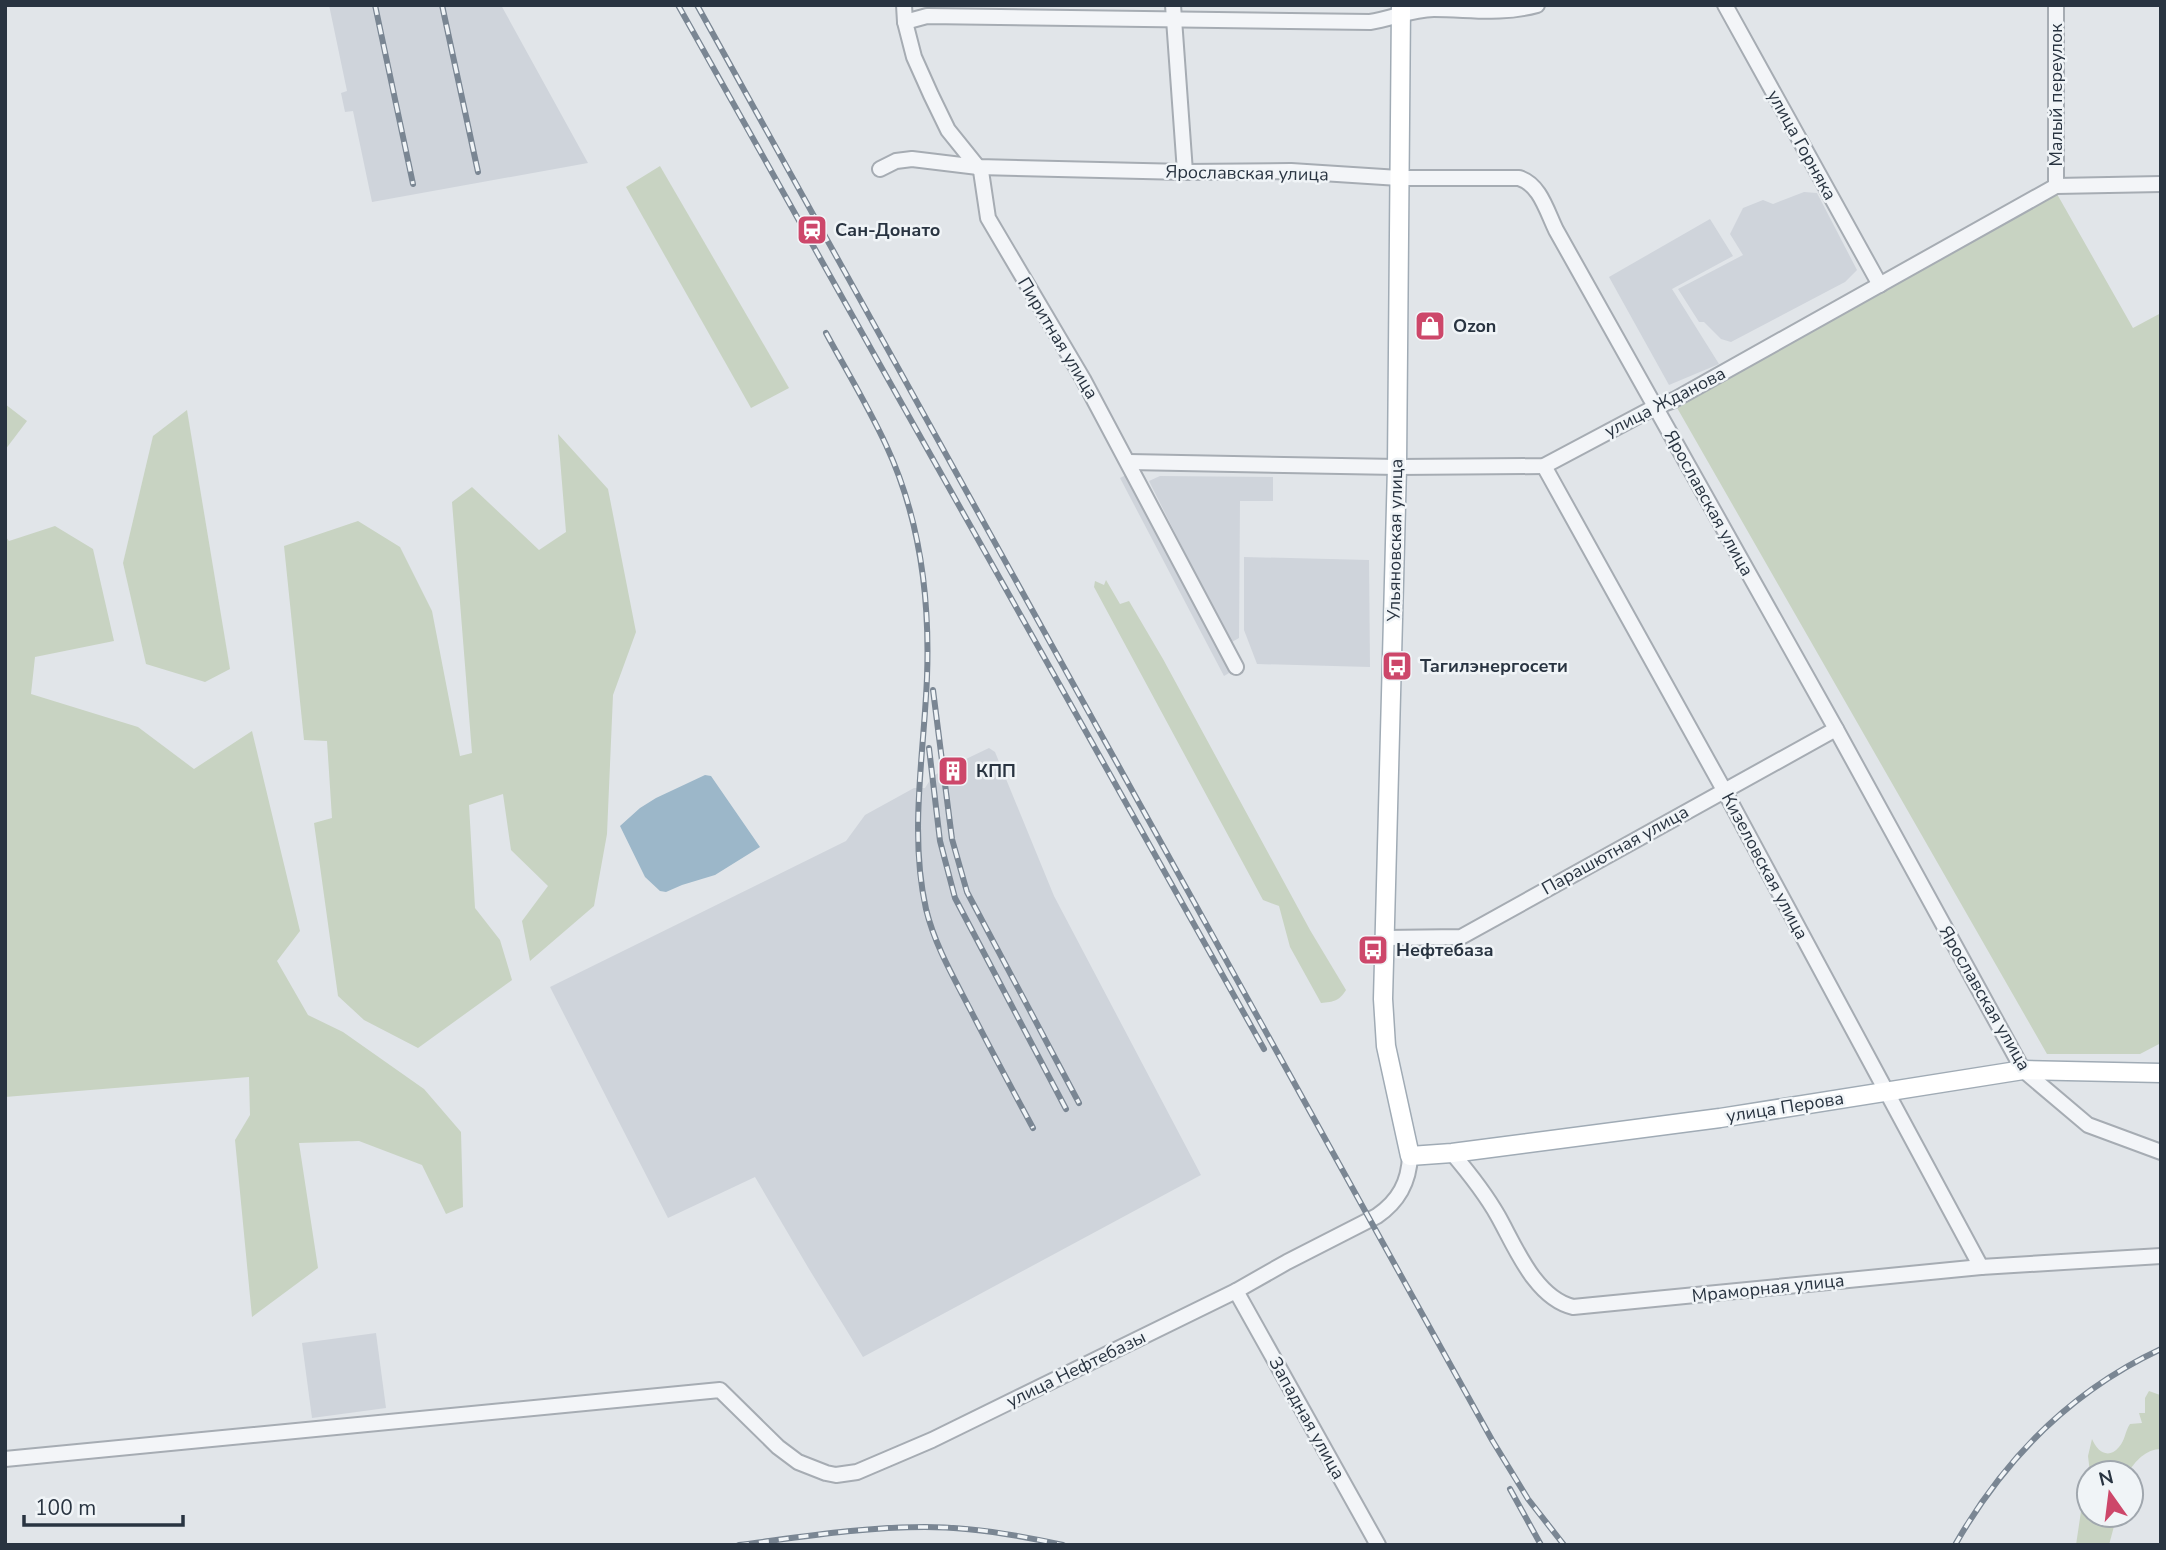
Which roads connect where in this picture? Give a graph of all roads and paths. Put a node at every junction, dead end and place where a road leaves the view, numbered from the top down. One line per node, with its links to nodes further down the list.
1 (904, 5): 7 (street, Пиритная улица)
2 (1537, 5): 5 (street)
3 (1725, 5): 14 (street, улица Горняка)
4 (2056, 5): 13 (street, Малый переулок)
5 (1401, 10): 6 (street); 11 (main road, Ульяновская улица)
6 (1173, 13): 7 (street); 10 (street)
7 (905, 22): 8 (street, Пиритная улица)
8 (978, 167): 9 (street, Ярославская улица); 10 (street, Ярославская улица); 16 (street, Пиритная улица)
9 (880, 169)
10 (1185, 172): 11 (street, Ярославская улица)
11 (1399, 178): 15 (street, Ярославская улица); 18 (main road, Ульяновская улица)
12 (2161, 184): 13 (street, улица Жданова)
13 (2056, 186): 14 (street, улица Жданова)
14 (1880, 285): 15 (street, улица Жданова)
15 (1656, 407): 17 (street, улица Жданова); 20 (street, Ярославская улица)
16 (1129, 462): 18 (street, улица Жданова); 19 (street, Пиритная улица)
17 (1544, 466): 18 (street, улица Жданова); 21 (street, Кизеловская улица)
18 (1397, 467): 22 (main road, Ульяновская улица)
19 (1236, 667)
20 (1836, 729): 21 (street, Парашютная улица); 23 (street, Ярославская улица)
21 (1724, 790): 22 (street, Парашютная улица); 25 (street, Кизеловская улица)
22 (1385, 938): 28 (main road, Ульяновская улица)
23 (2022, 1070): 24 (main road, улица Перова); 25 (main road, улица Перова); 26 (street, Ярославская улица)
24 (2161, 1073)
25 (1885, 1090): 27 (main road, улица Перова); 30 (street, Кизеловская улица)
26 (2161, 1152)
27 (1452, 1153): 28 (main road, улица Перова); 30 (street, Мраморная улица)
28 (1410, 1156): 31 (street, улица Нефтебазы)
29 (2161, 1256): 30 (street, Мраморная улица)
30 (1981, 1268)
31 (1236, 1291): 32 (street, улица Нефтебазы); 33 (street, Западная улица)
32 (5, 1459)
33 (1378, 1545)

